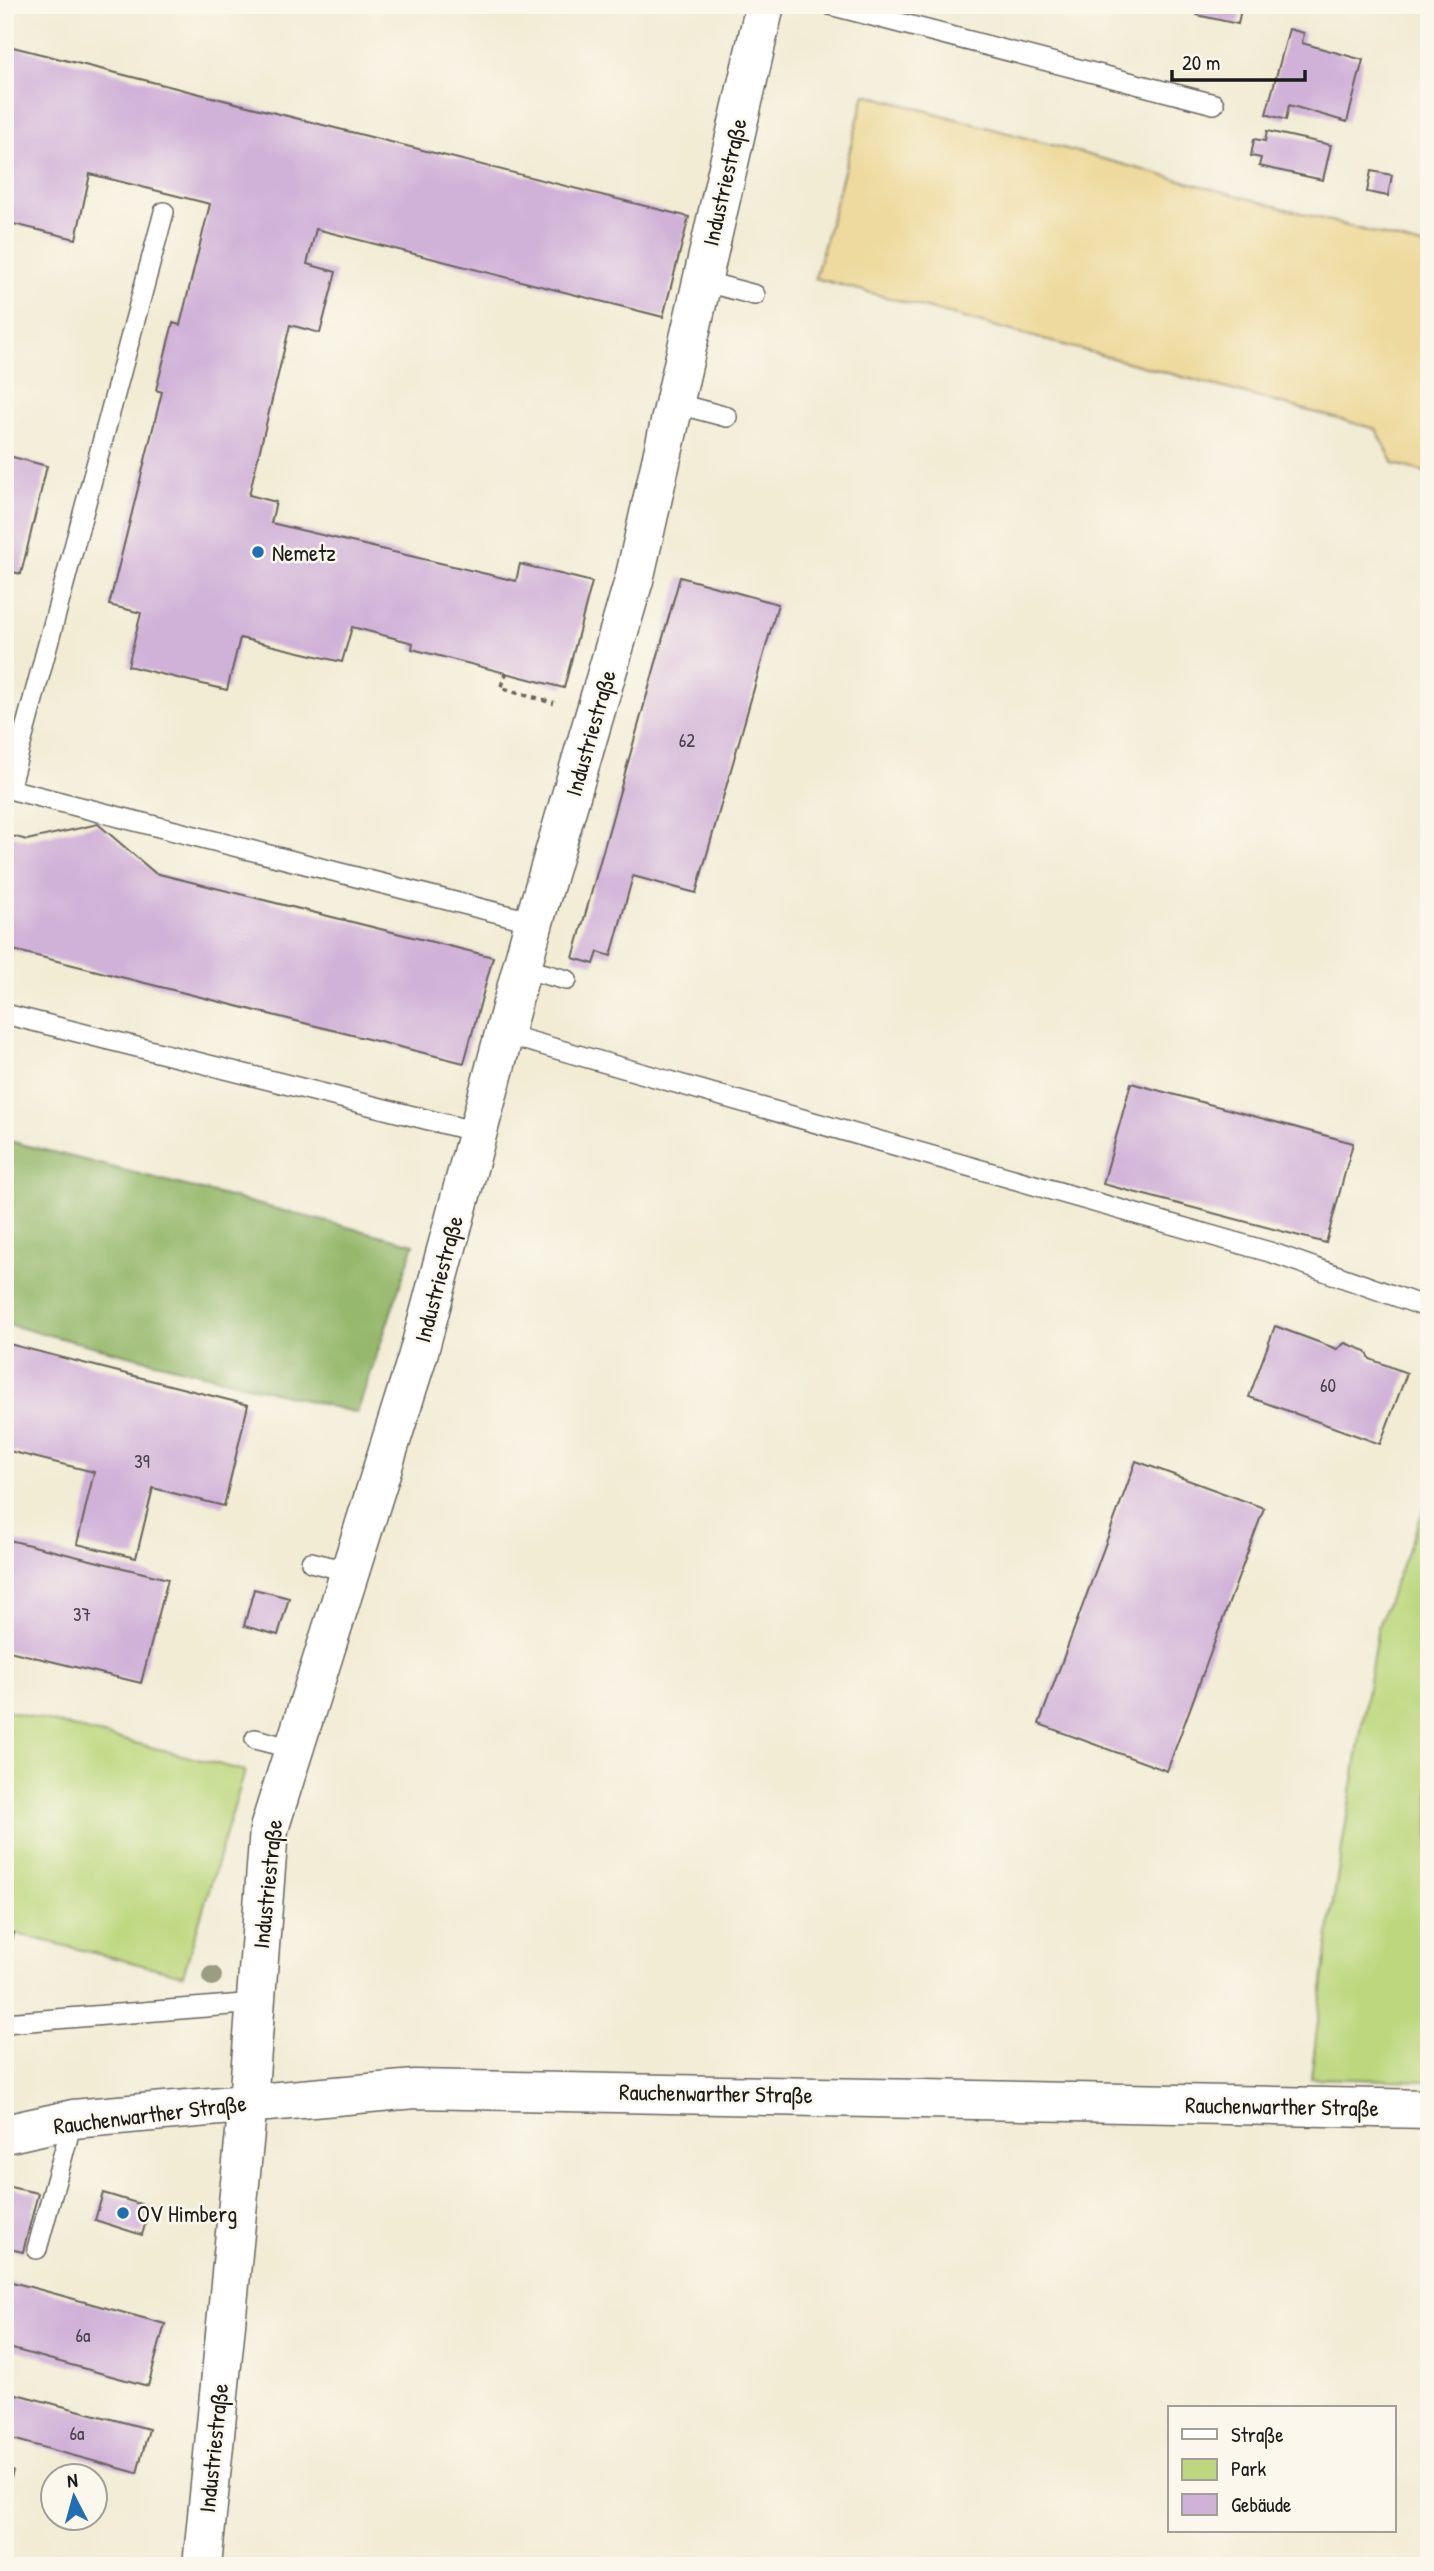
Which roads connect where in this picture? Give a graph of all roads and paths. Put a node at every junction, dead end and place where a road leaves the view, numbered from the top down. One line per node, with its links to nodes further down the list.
1 (765, 5): 5 (street, Industriestraße)
2 (830, 5): 3 (lane)
3 (1214, 104)
4 (164, 212): 11 (lane)
5 (702, 281): 6 (lane); 7 (street, Industriestraße)
6 (755, 295)
7 (674, 403): 8 (lane); 10 (street, Industriestraße)
8 (727, 417)
9 (506, 672): 10 (path)
10 (595, 714): 11 (street, Industriestraße)
11 (534, 922): 12 (street, Industriestraße)
12 (522, 968): 13 (lane); 15 (street, Industriestraße)
13 (567, 980)
14 (5, 1014): 16 (lane)
15 (504, 1034): 16 (street, Industriestraße); 17 (lane)
16 (477, 1132): 19 (street, Industriestraße)
17 (1429, 1308)
18 (311, 1562): 19 (lane)
19 (350, 1572): 21 (street, Industriestraße)
20 (255, 1739): 21 (lane)
21 (294, 1749): 22 (street, Industriestraße)
22 (256, 2003): 23 (lane); 24 (street, Industriestraße)
23 (5, 2023)
24 (248, 2102): 25 (street, Rauchenwarther Straße); 26 (street, Rauchenwarther Straße); 29 (street, Industriestraße)
25 (1429, 2109)
26 (73, 2119): 27 (street, Rauchenwarther Straße); 28 (lane)
27 (5, 2134)
28 (37, 2249)
29 (202, 2566)

